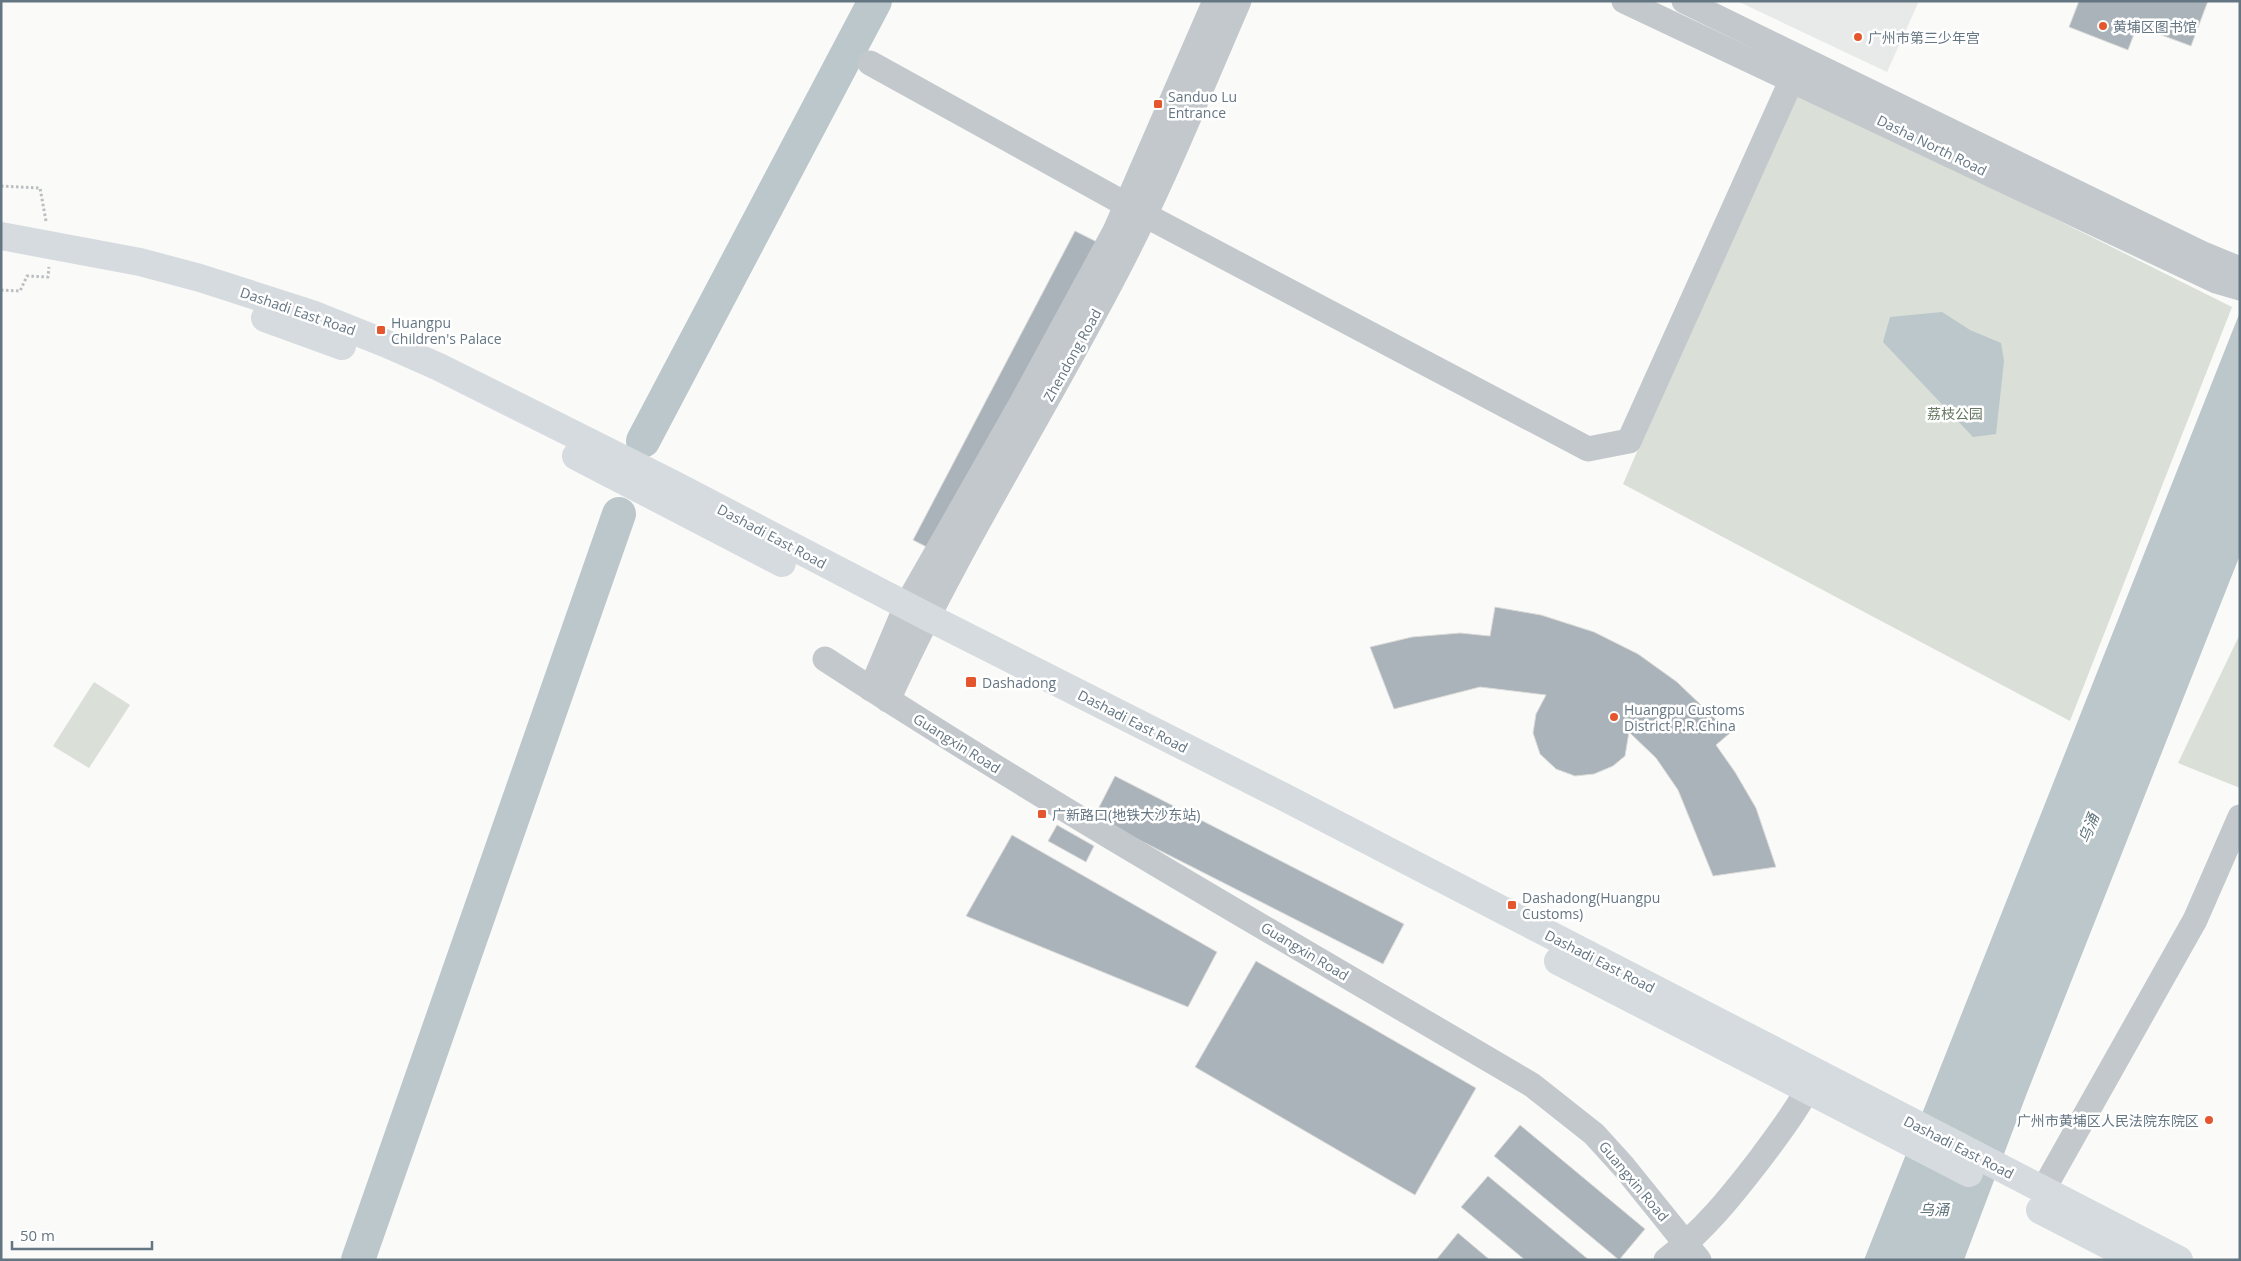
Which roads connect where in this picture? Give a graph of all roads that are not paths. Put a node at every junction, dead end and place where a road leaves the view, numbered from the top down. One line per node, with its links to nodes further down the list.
1 (1215, 1): 8 (street, Zhendong Road)
2 (1239, 1): 8 (street, Zhendong Road)
3 (1624, 1): 6 (street, Dasha North Road)
4 (1688, 2): 7 (street, Dasha North Road)
5 (870, 63): 8 (street)
6 (1792, 79): 8 (street); 13 (street, Dasha North Road)
7 (2015, 162): 11 (street); 12 (street, Dasha North Road)
8 (1136, 210): 14 (street, Zhendong Road)
9 (1, 236): 14 (main road, Dashadi East Road)
10 (1, 252): 14 (main road, Dashadi East Road)
11 (2240, 254)
12 (2240, 269)
13 (2240, 288)
14 (913, 620): 16 (street, Zhendong Road); 18 (main road, Dashadi East Road)
15 (825, 659): 16 (street, Guangxin Road)
16 (880, 695): 21 (street, Guangxin Road)
17 (2240, 817): 20 (street)
18 (1812, 1081): 19 (main road, Dashadi East Road); 21 (street)
19 (2008, 1183): 20 (main road, Dashadi East Road); 23 (main road, Dashadi East Road)
20 (2044, 1190): 24 (main road, Dashadi East Road)
21 (1693, 1252): 22 (street)
22 (1666, 1260)
23 (2137, 1260)
24 (2179, 1260)

